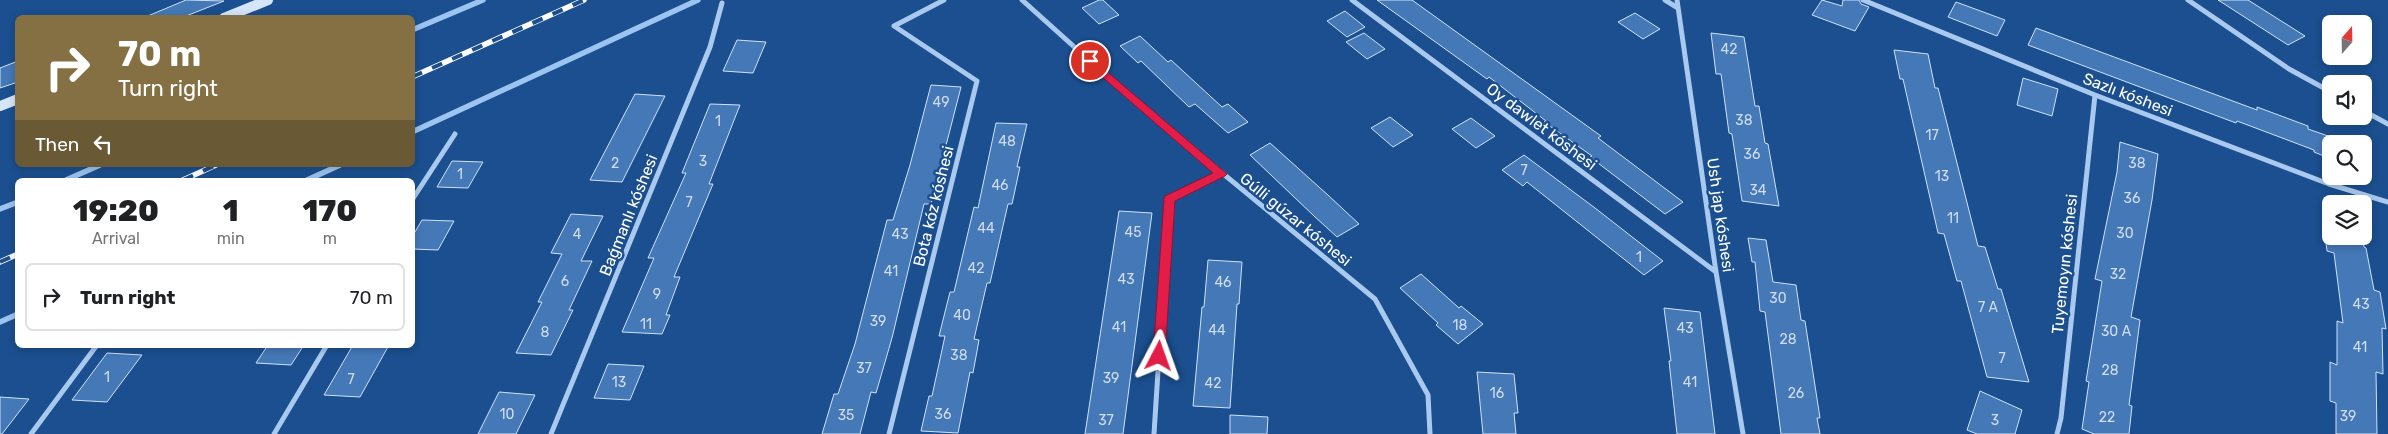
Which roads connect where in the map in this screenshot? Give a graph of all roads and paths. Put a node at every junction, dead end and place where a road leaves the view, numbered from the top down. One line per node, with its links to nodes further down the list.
1 (268, 0): 11 (street)
2 (944, 0): 28 (street, Bota kóz kóshesi)
3 (1022, 0): 19 (street, Gúlli gúzar kóshesi)
4 (1352, 0): 22 (street, Oy dawlet kóshesi)
5 (1665, 0): 10 (street)
6 (1677, 0): 10 (street, Ush jap kóshesi)
7 (1863, 0): 13 (street, Sazlı kóshesi)
8 (2188, 0): 12 (street)
9 (722, 3): 27 (street, Baǵmanlı kóshesi)
10 (1678, 8): 22 (street, Ush jap kóshesi)
11 (231, 15)
12 (2322, 87)
13 (2094, 95): 21 (street, Sazlı kóshesi); 32 (street, Tuyemoyın kóshesi)
14 (15, 100): 15 (street)
15 (0, 106)
16 (2372, 115): 17 (street)
17 (2388, 124)
18 (455, 134): 20 (street)
19 (1221, 174): 29 (street); 30 (street, Gúlli gúzar kóshesi)
20 (415, 195)
21 (2388, 202)
22 (1716, 272): 31 (street, Ush jap kóshesi)
23 (95, 348): 25 (street)
24 (325, 348): 26 (street)
25 (31, 434)
26 (274, 434)
27 (551, 434)
28 (889, 434)
29 (1154, 434)
30 (1430, 434)
31 (1744, 434)
32 (2056, 434)

